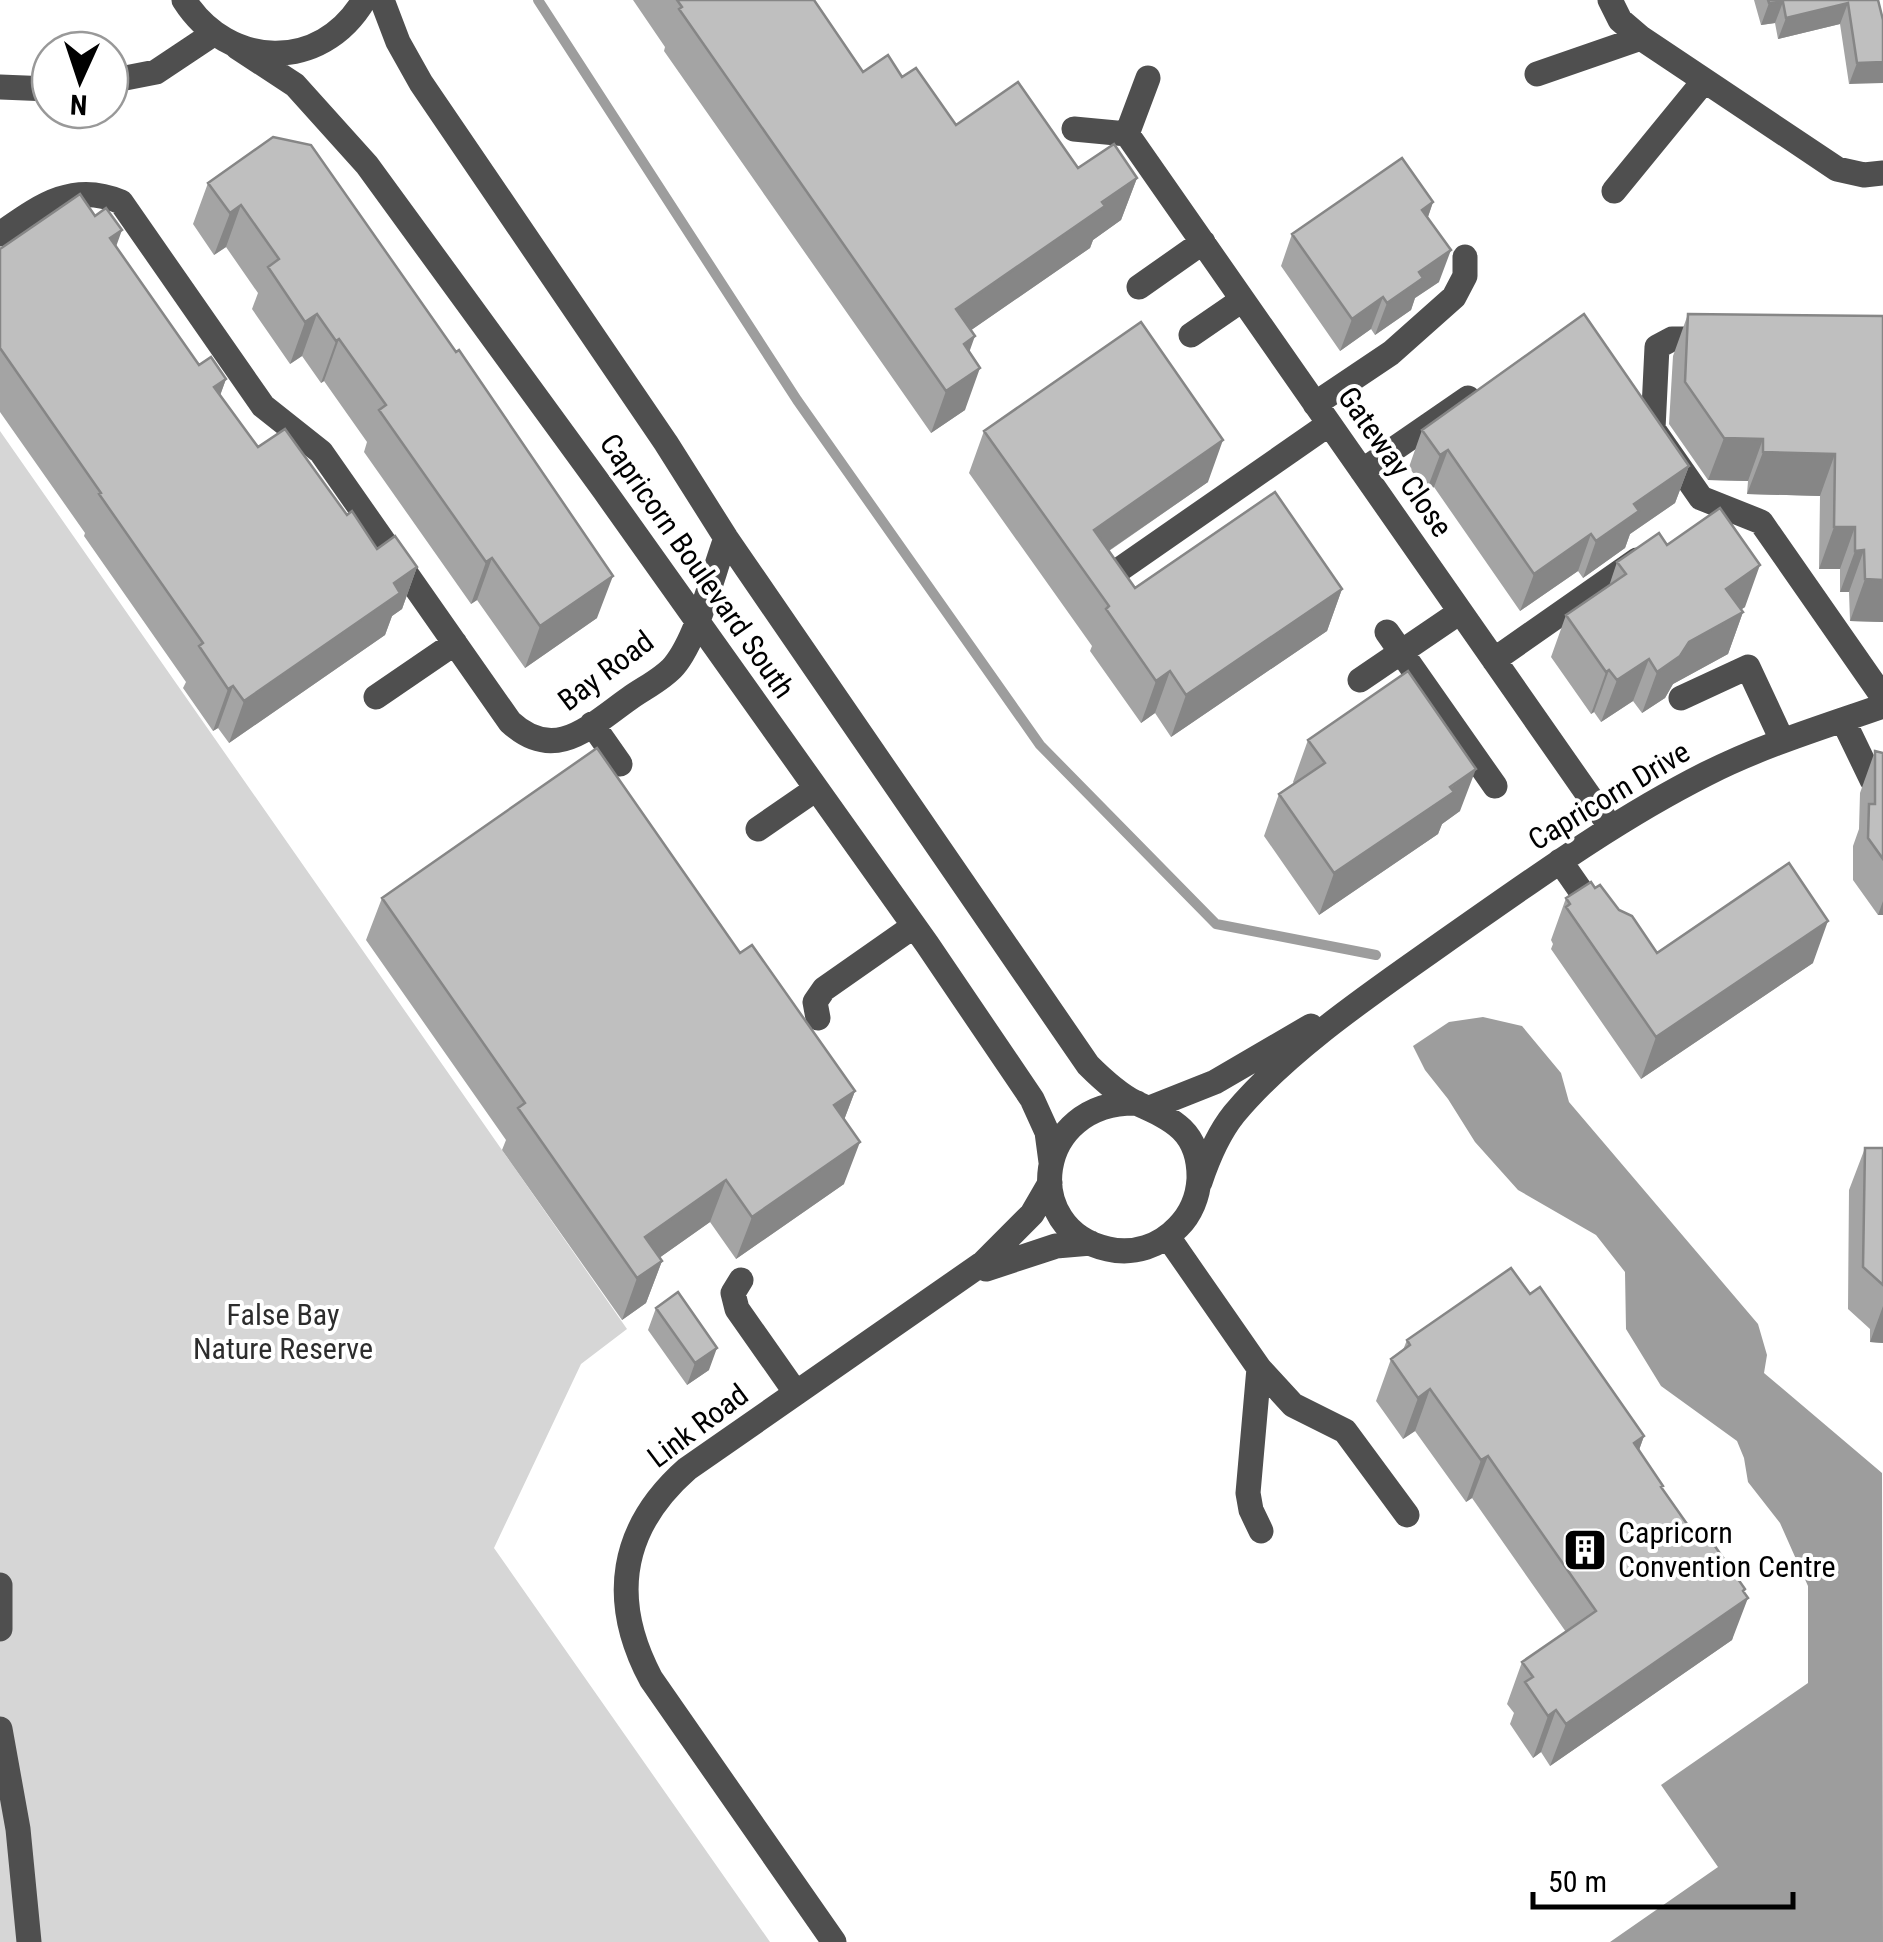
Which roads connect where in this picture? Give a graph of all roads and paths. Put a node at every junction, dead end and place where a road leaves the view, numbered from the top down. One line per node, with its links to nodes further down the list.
1 (184, 0): 5 (street, Capricorn Boulevard South)
2 (364, 0): 7 (street)
3 (382, 0): 28 (street, Capricorn Boulevard South)
4 (1610, 0): 6 (street)
5 (214, 34): 7 (street, Capricorn Boulevard South); 9 (street)
6 (1641, 38): 8 (street); 11 (street)
7 (237, 47): 32 (street, Capricorn Boulevard South)
8 (1538, 74)
9 (130, 77)
10 (1148, 78): 15 (street)
11 (1704, 81): 16 (street); 17 (street)
12 (0, 87): 13 (street)
13 (30, 88)
14 (1074, 129): 15 (street)
15 (1127, 134): 19 (street, Gateway Close)
16 (1883, 172)
17 (1614, 191)
18 (0, 234): 34 (street)
19 (1203, 242): 21 (street); 22 (street, Gateway Close)
20 (1464, 257): 26 (street)
21 (1139, 287)
22 (1242, 300): 23 (street); 26 (street, Gateway Close)
23 (1191, 335)
24 (1729, 340): 38 (street)
25 (1487, 384): 27 (street)
26 (1322, 414): 27 (street, Gateway Close); 30 (street)
27 (1362, 471): 31 (street, Gateway Close)
28 (726, 538): 32 (street, Bay Road); 55 (street, Capricorn Boulevard South)
29 (1658, 546): 35 (street)
30 (1116, 572)
31 (1460, 612): 33 (street); 35 (street, Gateway Close)
32 (696, 621): 42 (street, Bay Road); 47 (street, Capricorn Boulevard South)
33 (1395, 642): 36 (street); 46 (street)
34 (455, 643): 37 (street); 42 (street, Bay Road)
35 (1494, 660): 48 (street, Gateway Close)
36 (1360, 680)
37 (376, 697)
38 (1883, 697)
39 (1681, 698): 43 (street)
40 (1883, 706): 41 (street, Capricorn Drive)
41 (1843, 720): 43 (street, Capricorn Drive); 45 (street)
42 (592, 724): 44 (street)
43 (1782, 740): 48 (street, Capricorn Drive)
44 (620, 764)
45 (1883, 780)
46 (1495, 786)
47 (816, 789): 49 (street); 51 (street, Capricorn Boulevard South)
48 (1610, 826): 50 (street, Capricorn Drive)
49 (758, 829)
50 (1560, 861): 52 (street); 53 (street, Capricorn Drive)
51 (914, 926): 54 (street); 56 (street, Capricorn Boulevard South)
52 (1616, 942)
53 (1389, 981): 55 (street, Capricorn Drive); 57 (street, Capricorn Drive)
54 (818, 1018)
55 (1144, 1105): 56 (street); 57 (street)
56 (1050, 1173): 59 (street); 61 (street, Link Road)
57 (1198, 1186): 58 (street)
58 (1168, 1237): 59 (street); 62 (street)
59 (1091, 1243): 61 (street, Link Road)
60 (742, 1280): 63 (street)
61 (954, 1284): 63 (street, Link Road)
62 (1259, 1368): 64 (street); 65 (street)
63 (796, 1393): 70 (street, Link Road)
64 (1407, 1514)
65 (1261, 1531)
66 (0, 1586): 67 (street)
67 (0, 1628)
68 (0, 1729): 69 (street)
69 (29, 1942)
70 (834, 1942)

